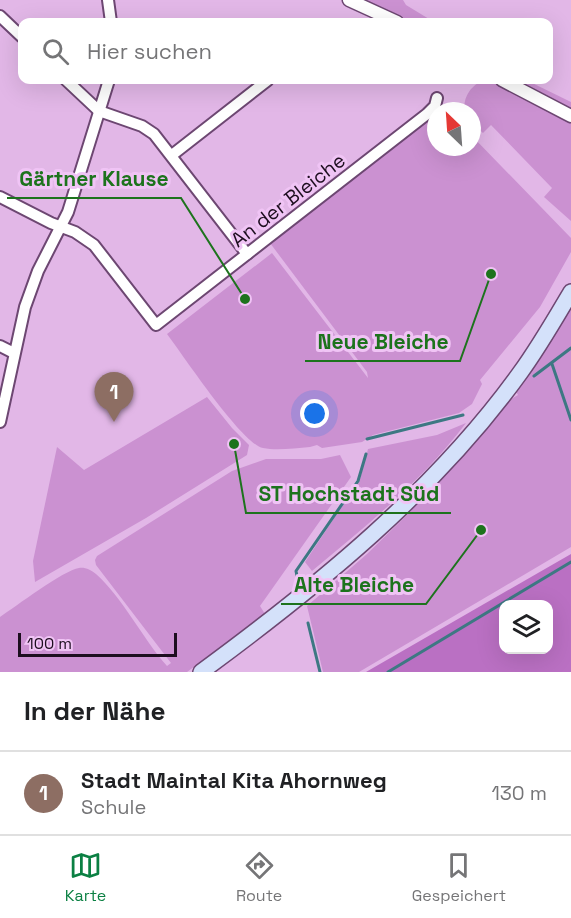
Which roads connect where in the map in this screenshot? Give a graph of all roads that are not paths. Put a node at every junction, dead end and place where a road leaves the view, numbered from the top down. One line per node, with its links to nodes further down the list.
1 (108, 0): 4 (street)
2 (349, 0): 5 (street)
3 (0, 16): 6 (street)
4 (110, 18)
5 (388, 18)
6 (18, 33)
7 (70, 84): 13 (street)
8 (108, 84): 13 (street)
9 (263, 84): 16 (street)
10 (510, 84): 12 (street)
11 (437, 98): 19 (street, An der Bleiche)
12 (554, 106): 14 (street); 15 (street)
13 (99, 111): 16 (street); 18 (street)
14 (571, 111)
15 (571, 116)
16 (172, 155): 19 (street)
17 (0, 197): 18 (street)
18 (61, 225): 19 (street, An der Bleiche); 22 (street)
19 (247, 254)
20 (571, 292): 24 (main road)
21 (0, 346): 22 (street)
22 (14, 353): 23 (street)
23 (0, 422)
24 (201, 672)

